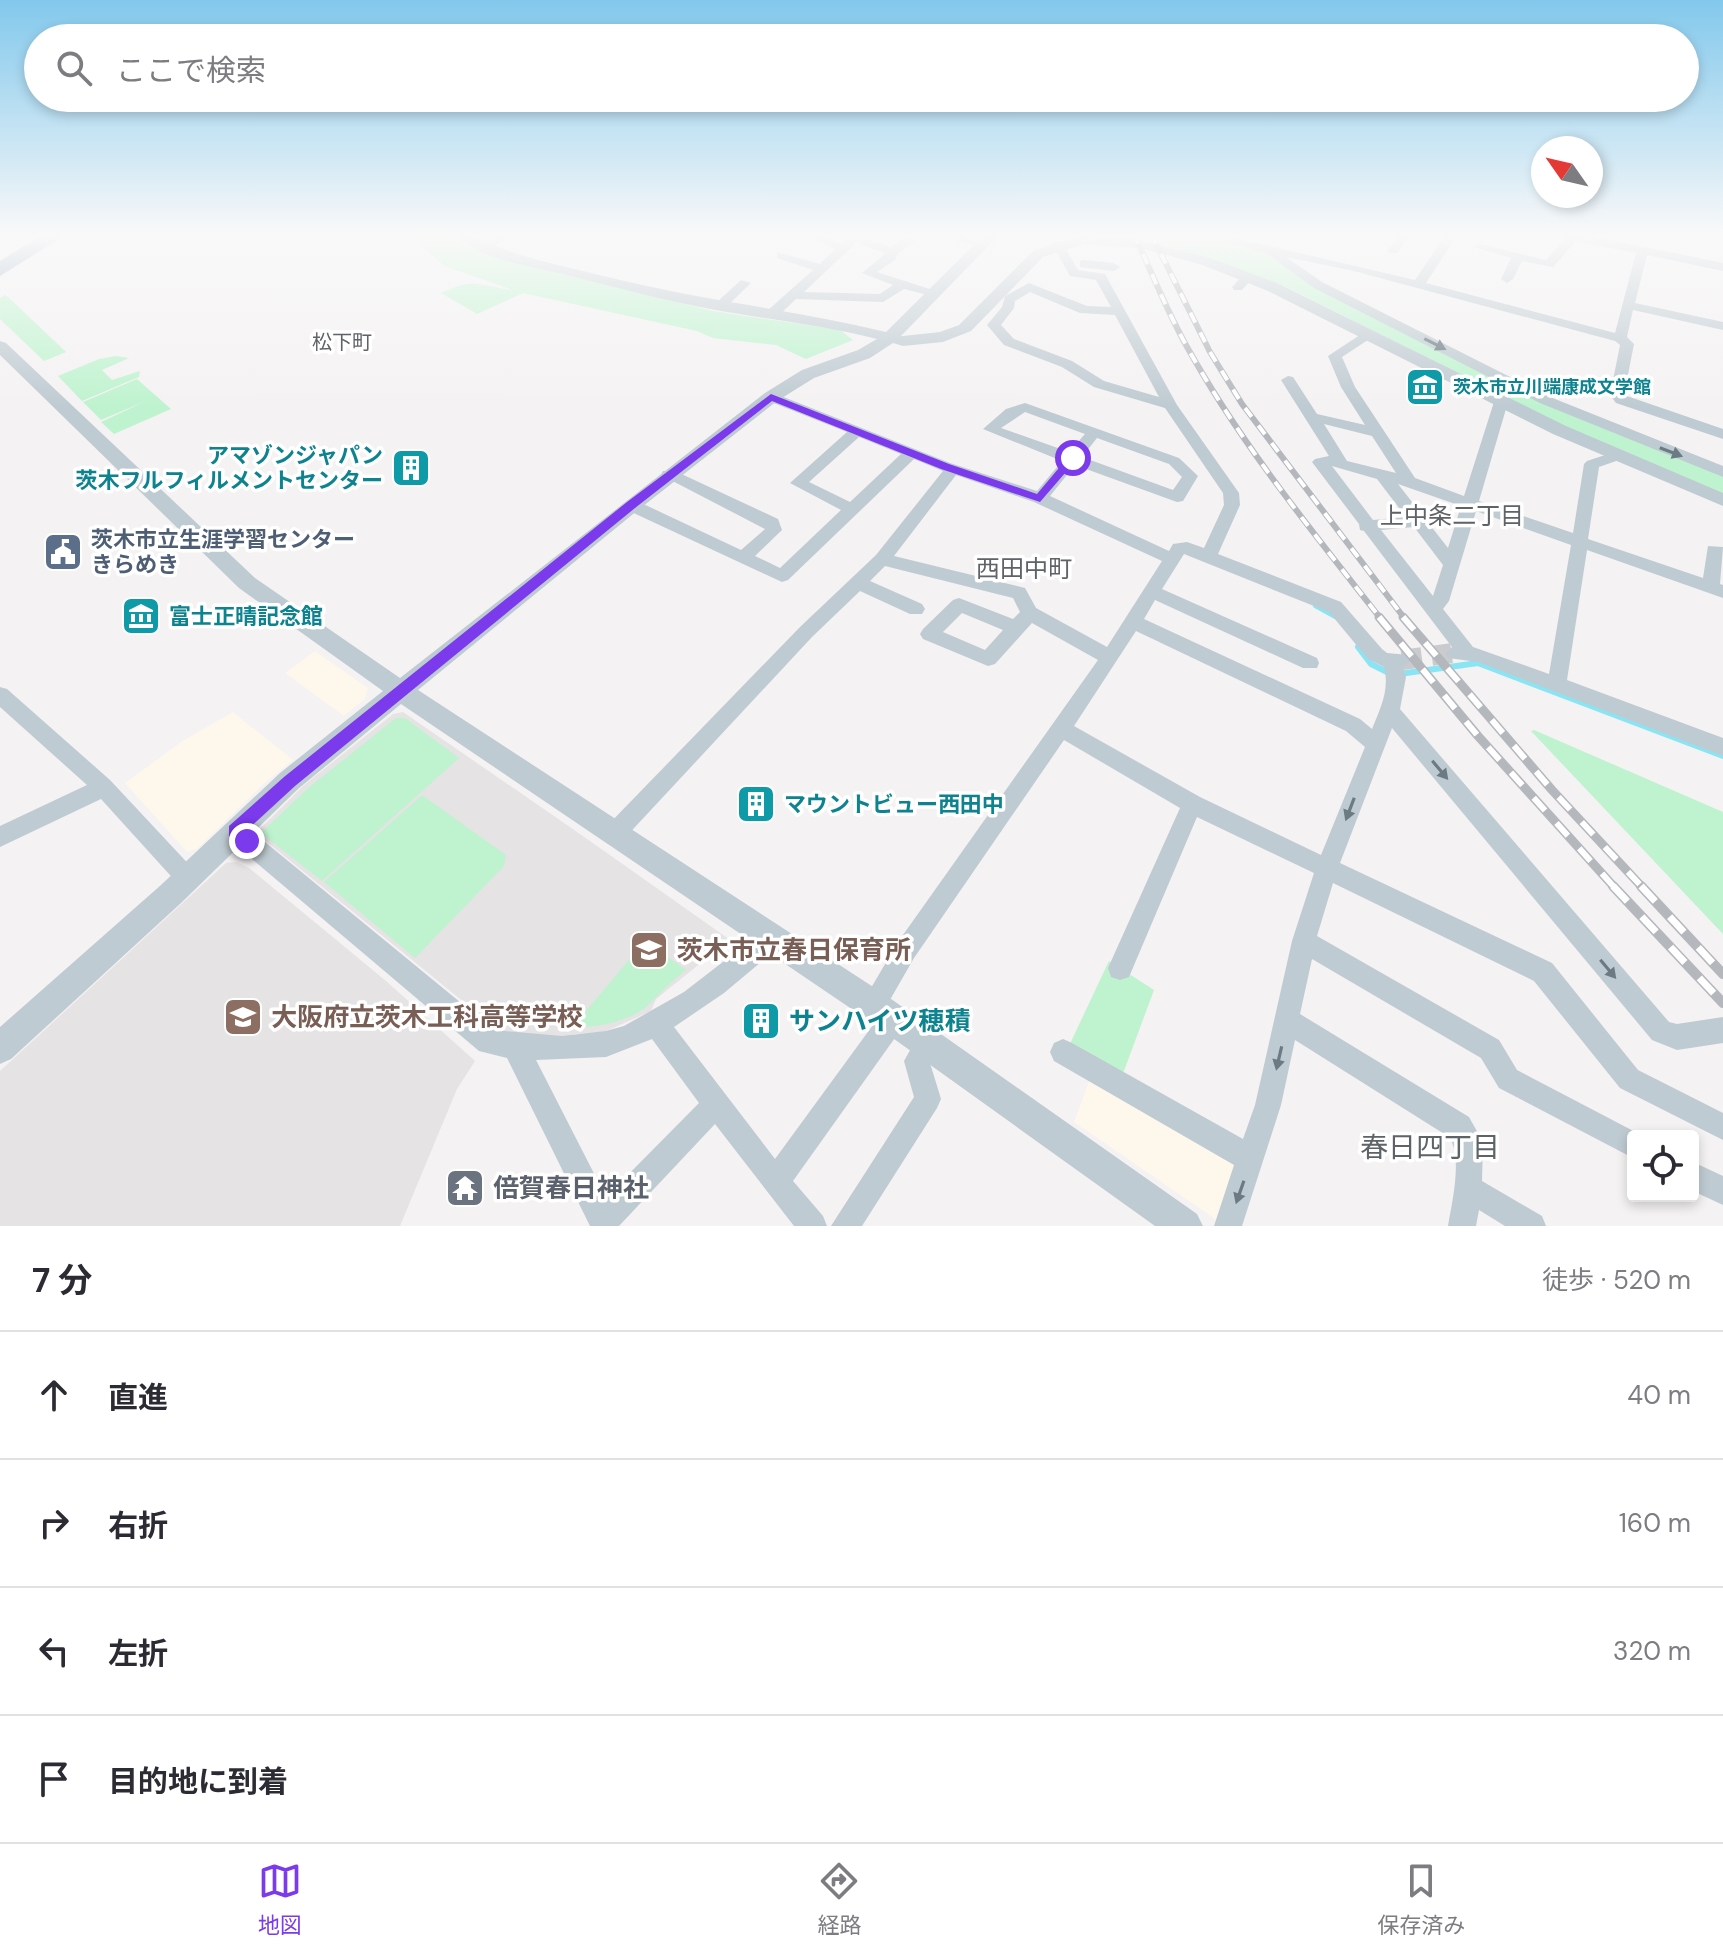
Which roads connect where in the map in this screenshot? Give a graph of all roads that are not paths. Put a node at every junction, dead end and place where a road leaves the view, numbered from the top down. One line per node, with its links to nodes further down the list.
1 (660, 291): 19 (street)
2 (736, 291): 19 (street)
3 (795, 291): 16 (street)
4 (893, 291): 16 (street)
5 (924, 291): 15 (street)
6 (935, 291): 15 (street)
7 (1008, 291): 17 (street)
8 (1018, 291): 17 (street)
9 (1039, 291): 20 (street)
10 (1109, 291): 20 (street)
11 (1272, 291): 23 (street)
12 (1330, 291): 41 (street, one-way to 41)
13 (1442, 291): 24 (street)
14 (1632, 291): 18 (street)
15 (932, 294): 25 (street)
16 (791, 295): 21 (street)
17 (1003, 297): 25 (street); 30 (street)
18 (1629, 305): 22 (street); 24 (street)
19 (720, 306): 21 (street)
20 (1120, 311): 30 (street)
21 (772, 314): 25 (street)
22 (1723, 326)
23 (1369, 333): 29 (street); 34 (street)
24 (1620, 338): 35 (street)
25 (887, 340): 28 (street)
26 (0, 346): 70 (street)
27 (1288, 380): 31 (street)
28 (771, 397): 32 (street); 42 (street)
29 (1501, 402): 37 (street); 47 (street)
30 (1170, 405): 54 (street)
31 (1315, 418): 34 (street); 39 (street)
32 (857, 431): 36 (street); 49 (street)
33 (1094, 432): 38 (street); 38 (street); 38 (street)
34 (1375, 432): 44 (street)
35 (1723, 434)
36 (911, 453): 40 (street); 49 (street)
37 (1614, 457): 46 (street); 52 (street)
38 (1073, 458): 45 (street)
39 (1343, 466): 43 (street); 51 (street)
40 (954, 467): 45 (street); 56 (street)
41 (1723, 472)
42 (669, 475): 48 (street); 55 (street)
43 (1384, 477): 44 (street); 50 (street)
44 (1409, 482): 47 (street)
45 (1040, 498): 57 (street)
46 (1723, 500)
47 (1471, 503): 52 (street); 58 (street)
48 (631, 505): 55 (street); 70 (street)
49 (852, 509): 55 (street)
50 (1417, 521): 51 (street); 58 (street)
51 (1366, 526): 63 (street)
52 (1578, 542): 60 (street); 69 (street)
53 (1723, 553): 60 (street)
54 (1209, 556): 57 (street); 72 (street)
55 (743, 558)
56 (882, 559): 59 (street); 64 (street)
57 (1172, 559): 61 (street)
58 (1452, 565): 63 (street)
59 (859, 583): 62 (street); 79 (street)
60 (1717, 590)
61 (1151, 591): 65 (street); 68 (street)
62 (916, 609)
63 (1432, 609): 69 (street)
64 (1030, 613): 66 (street); 67 (street)
65 (1132, 621): 67 (street); 74 (street)
66 (1016, 628)
67 (1110, 658): 73 (street)
68 (1310, 663)
69 (1557, 684): 75 (street)
70 (402, 691): 78 (street); 79 (street)
71 (0, 695): 76 (street)
72 (1390, 711): 74 (street); 89 (street, one-way to 89)
73 (1062, 729): 77 (street); 86 (street)
74 (1375, 744): 81 (street, one-way to 81)
75 (1723, 747)
76 (103, 786): 80 (street); 82 (street)
77 (1192, 804): 81 (street); 85 (street)
78 (235, 831): 82 (street); 91 (street)
79 (614, 834): 83 (street)
80 (0, 837)
81 (1327, 867): 84 (street); 95 (street)
82 (187, 878): 92 (street)
83 (771, 939): 86 (street); 88 (street)
84 (1304, 941): 87 (street); 96 (street)
85 (1120, 968)
86 (883, 1012): 90 (street); 99 (street)
87 (1287, 1020): 97 (street, one-way to 97); 100 (street)
88 (656, 1024): 91 (street); 94 (street)
89 (1721, 1034)
90 (928, 1043): 104 (street); 105 (street)
91 (515, 1047): 102 (street)
92 (0, 1048)
93 (1063, 1052): 97 (street)
94 (716, 1104): 99 (street); 102 (street)
95 (1723, 1127)
96 (1627, 1141)
97 (1251, 1159): 106 (street, one-way to 106)
98 (1699, 1179): 101 (street)
99 (775, 1182): 103 (street)
100 (1468, 1188): 107 (street); 108 (street)
101 (1723, 1191)
102 (604, 1224)
103 (813, 1226)
104 (845, 1226)
105 (1185, 1226)
106 (1228, 1226)
107 (1462, 1226)
108 (1532, 1226)

